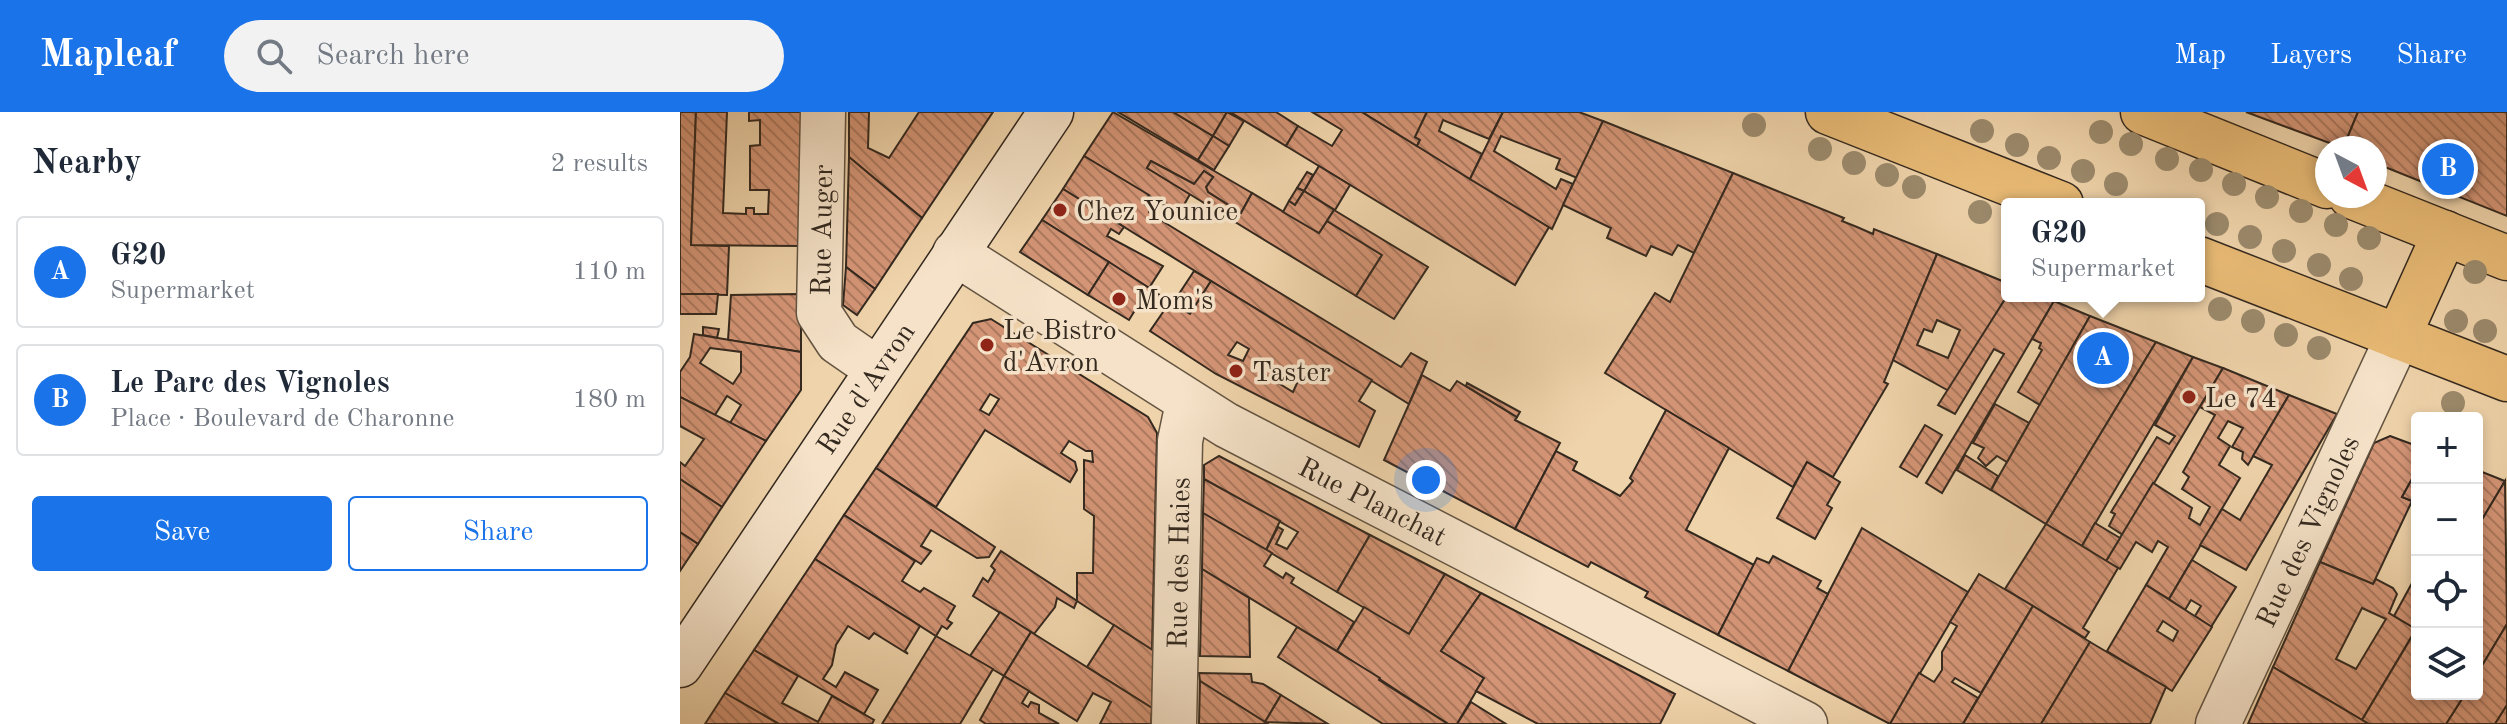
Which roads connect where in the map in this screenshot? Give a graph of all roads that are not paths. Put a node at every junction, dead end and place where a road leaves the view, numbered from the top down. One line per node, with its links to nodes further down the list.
1 (823, 112): 13 (street, Rue Auger)
2 (1051, 112): 9 (street, Rue d'Avron)
3 (1828, 112): 6 (main road)
4 (2143, 112): 5 (main road)
5 (2315, 181)
6 (2046, 198)
7 (2381, 208): 8 (main road)
8 (2445, 233): 10 (main road); 12 (main road)
9 (955, 253): 13 (street, Rue d'Avron); 15 (street, Rue Planchat)
10 (2507, 258)
11 (2205, 261): 12 (main road)
12 (2398, 337): 14 (main road); 19 (street, Rue des Vignoles)
13 (877, 369): 16 (street, Rue d'Avron)
14 (2507, 379)
15 (1188, 403): 17 (street, Rue des Haies); 18 (street, Rue Planchat)
16 (686, 644)
17 (1174, 724)
18 (1805, 724)
19 (2218, 724)

